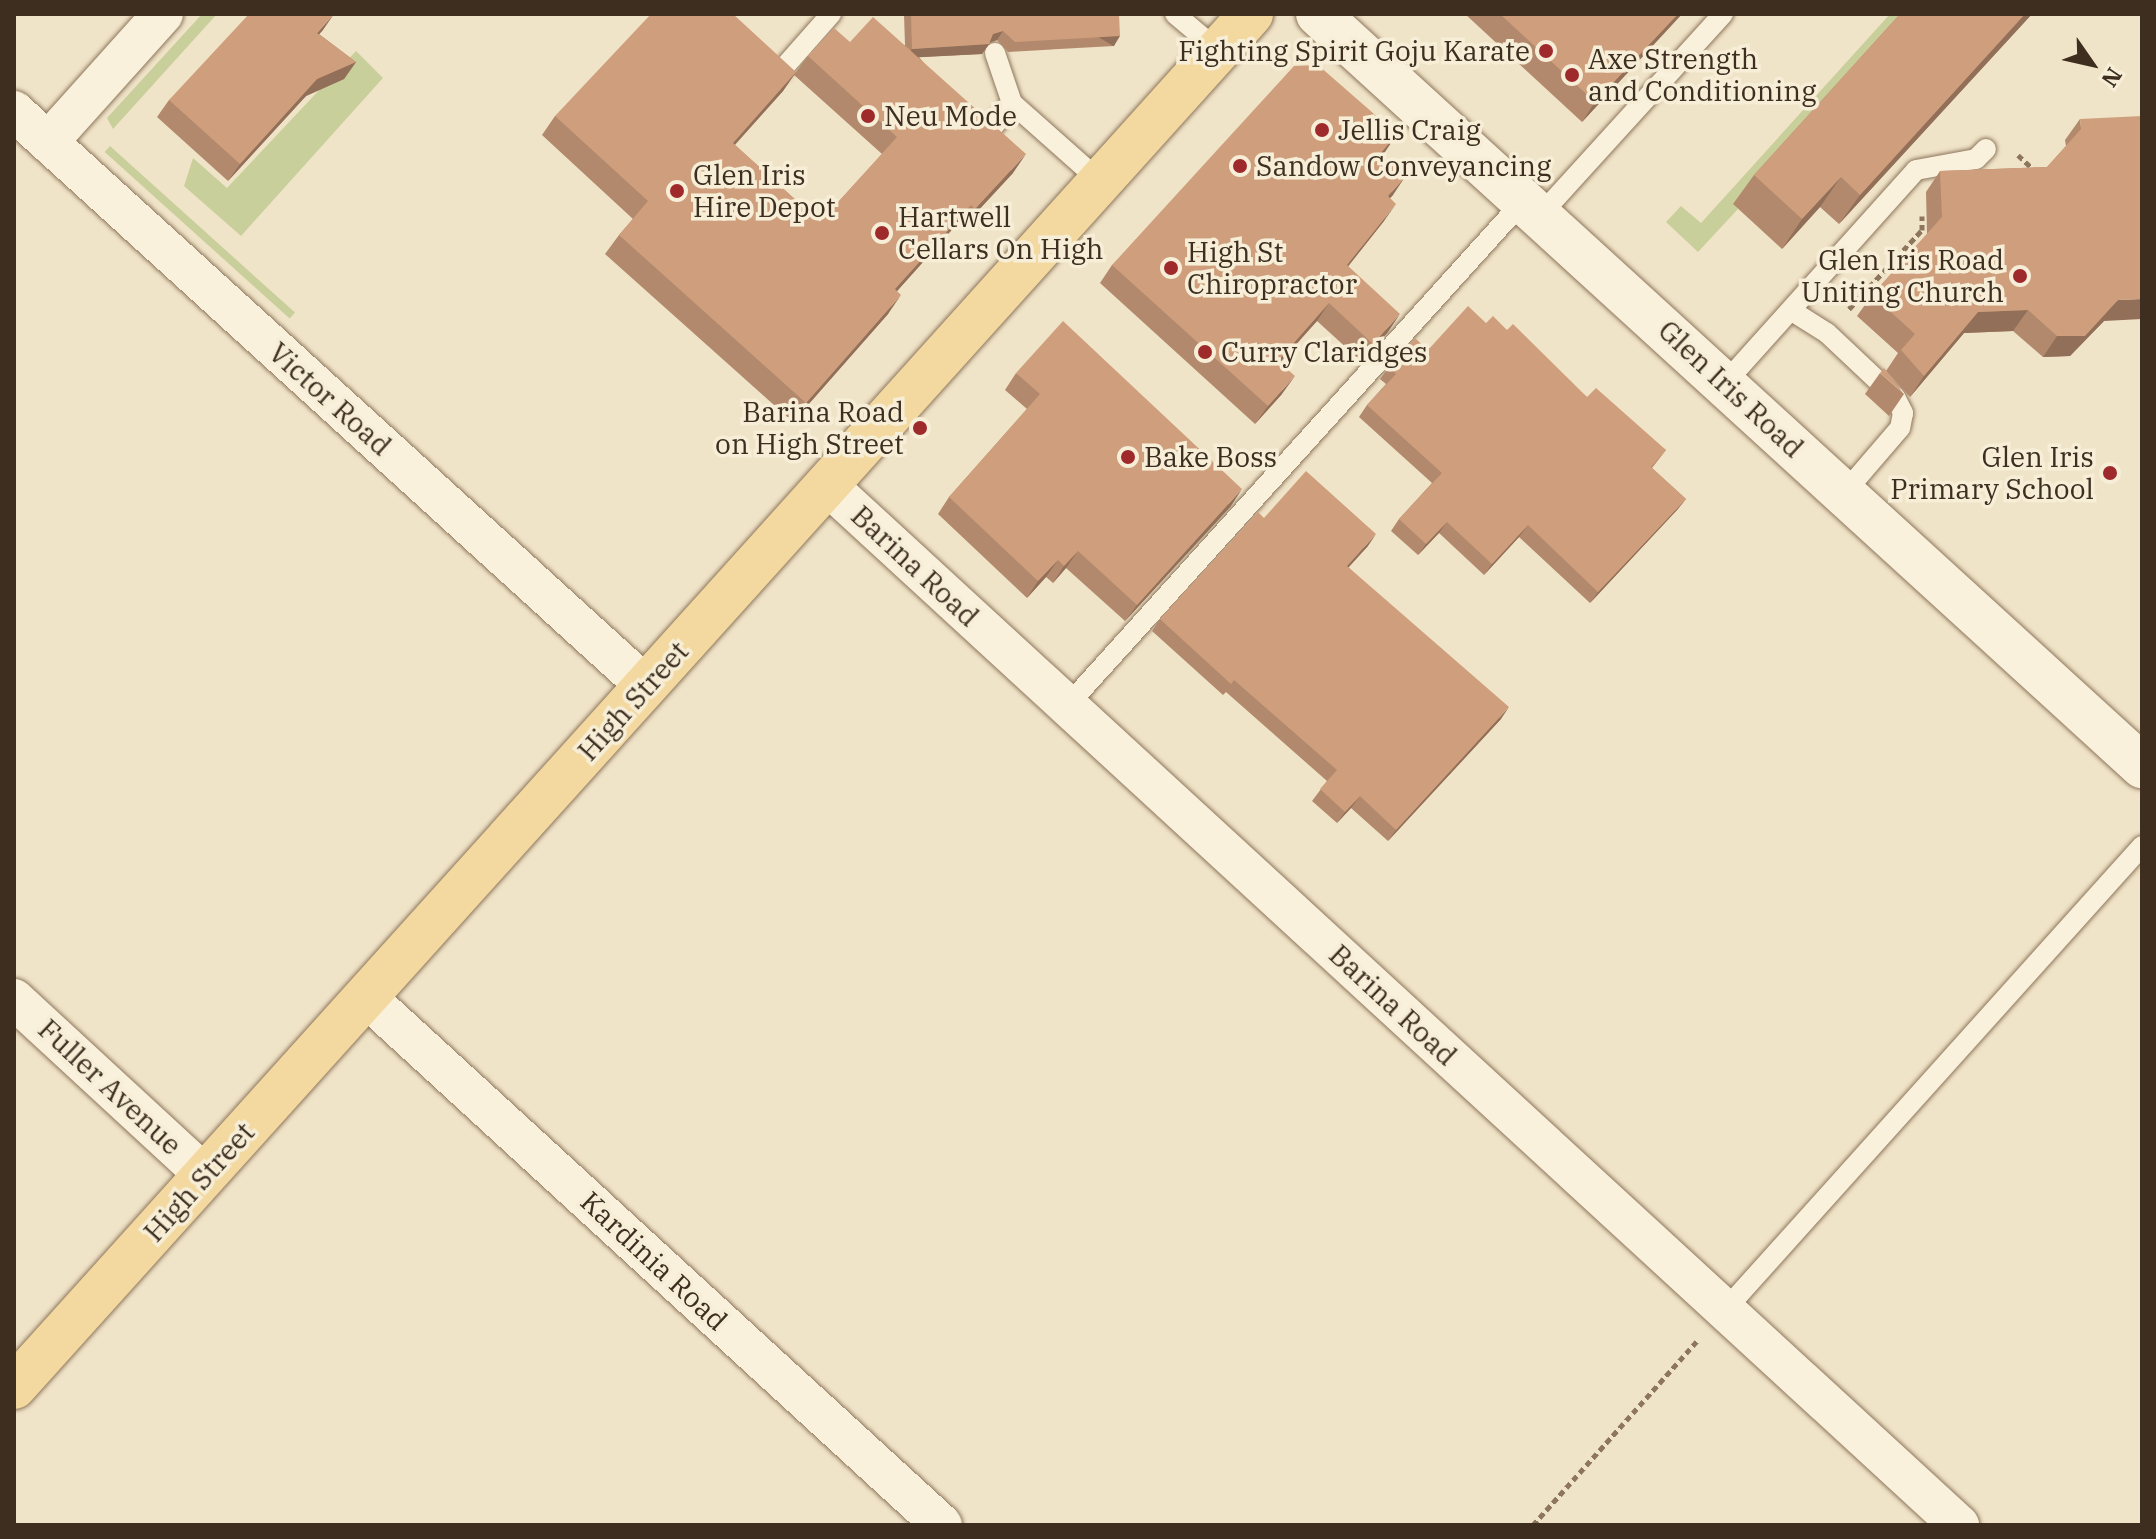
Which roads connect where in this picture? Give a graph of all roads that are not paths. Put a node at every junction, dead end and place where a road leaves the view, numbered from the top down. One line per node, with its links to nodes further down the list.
1 (163, 14): 13 (street)
2 (831, 14): 9 (lane)
3 (1175, 14): 7 (lane)
4 (1251, 14): 7 (main road, High Street)
5 (1318, 14): 16 (main road, Glen Iris Road)
6 (1723, 14): 16 (lane)
7 (1219, 51): 15 (main road, High Street)
8 (995, 53): 10 (lane)
9 (779, 73)
10 (1012, 103): 12 (lane); 15 (lane)
11 (14, 111): 13 (street, Victor Road)
12 (992, 128)
13 (48, 142): 21 (street, Victor Road)
14 (1986, 149): 17 (lane)
15 (1101, 182): 19 (main road, High Street)
16 (1534, 206): 18 (main road, Glen Iris Road); 22 (lane)
17 (1792, 311): 18 (lane); 20 (lane)
18 (1725, 383): 20 (main road, Glen Iris Road)
19 (826, 484): 21 (main road, High Street); 22 (street, Barina Road)
20 (1844, 493): 23 (main road, Glen Iris Road)
21 (646, 686): 25 (main road, High Street)
22 (1067, 706): 28 (street, Barina Road)
23 (2142, 766)
24 (2142, 846): 28 (lane)
25 (366, 997): 27 (main road, High Street); 30 (street, Kardinia Road)
26 (14, 999): 27 (street, Fuller Avenue)
27 (205, 1175): 29 (main road, High Street)
28 (1725, 1310): 31 (street, Barina Road)
29 (14, 1387)
30 (942, 1525)
31 (1959, 1525)

